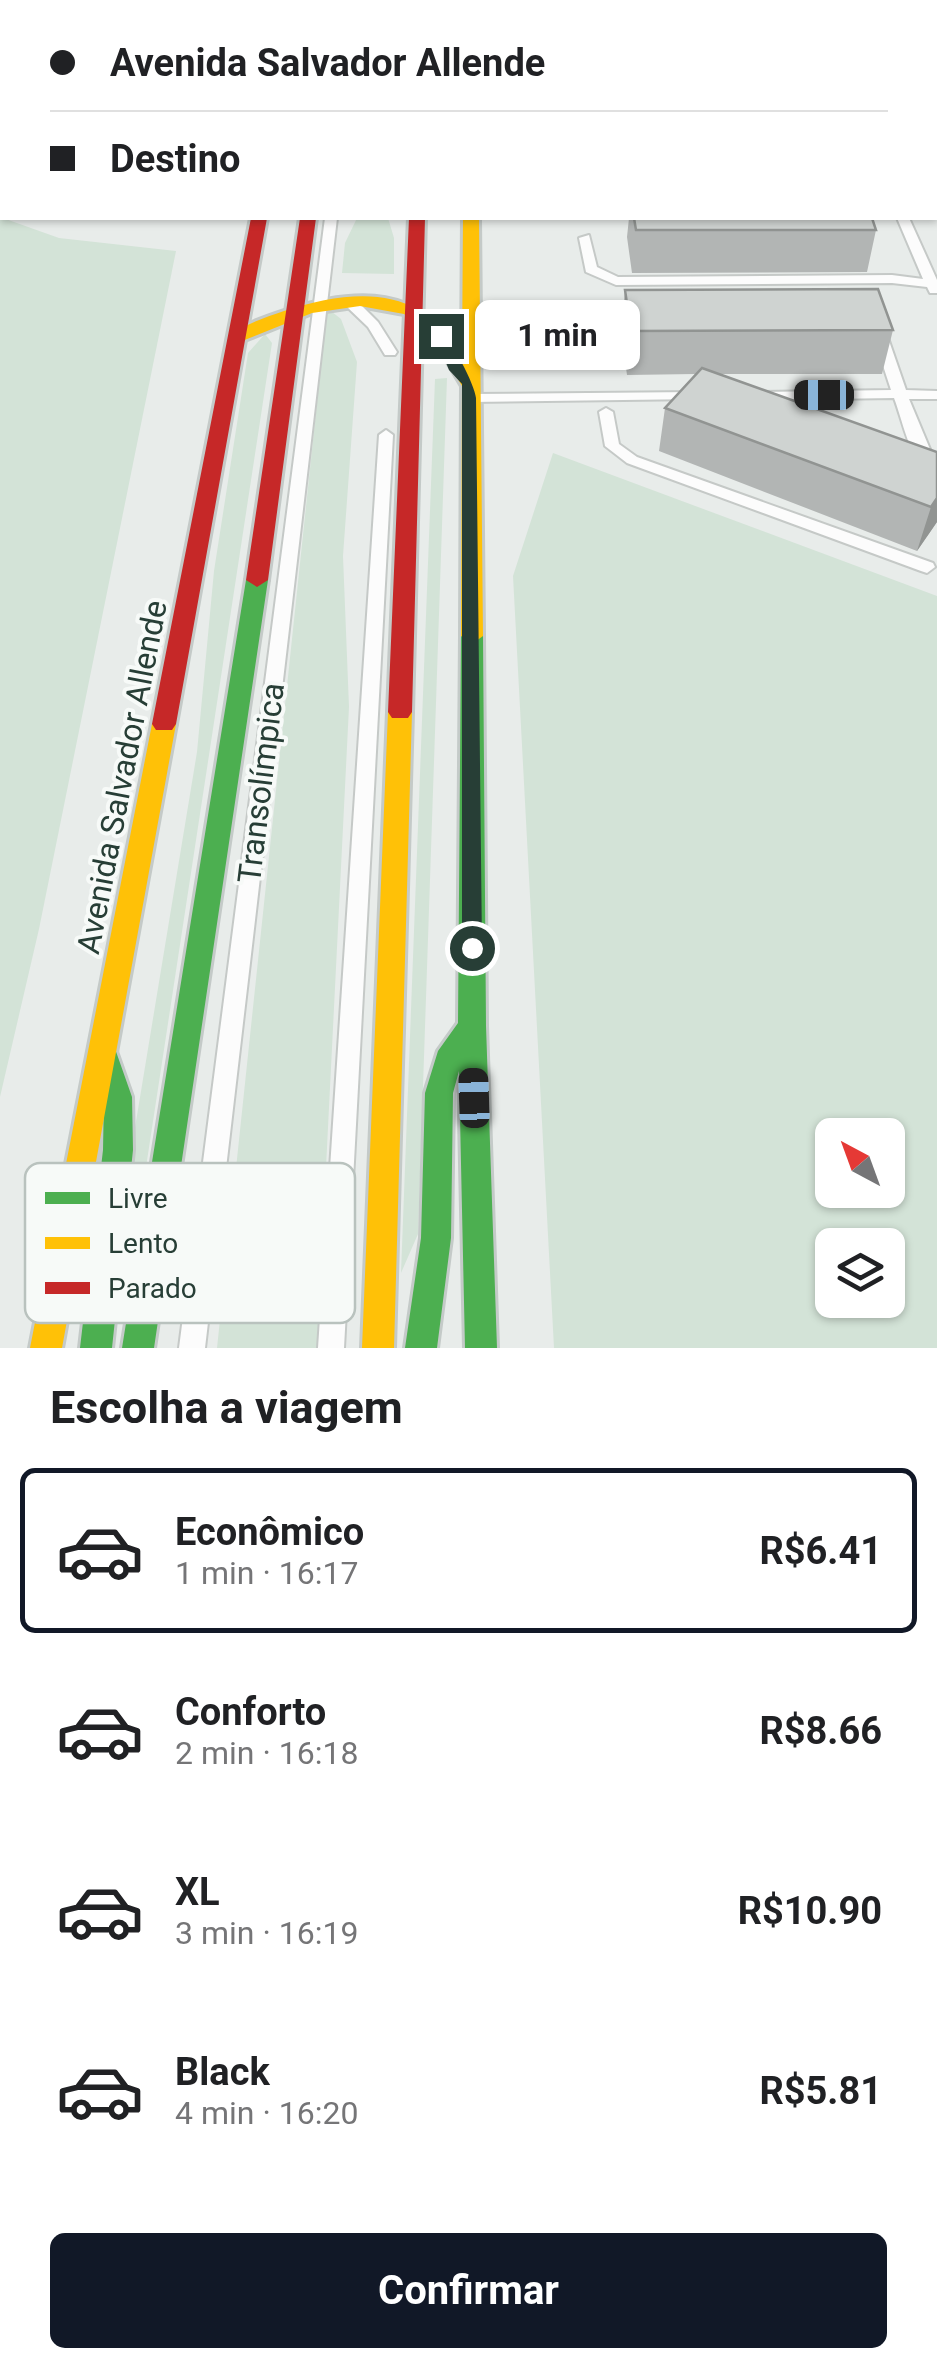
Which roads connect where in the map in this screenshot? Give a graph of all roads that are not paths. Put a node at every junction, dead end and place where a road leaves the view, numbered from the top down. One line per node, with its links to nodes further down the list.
1 (382, 0): 2 (main road)
2 (395, 0)
3 (259, 220): 18 (main road, Avenida Salvador Allende)
4 (308, 220): 14 (main road)
5 (331, 220): 12 (lane, Transolímpica)
6 (416, 220): 13 (main road)
7 (471, 220): 15 (main road)
8 (904, 220): 10 (lane)
9 (585, 238): 10 (lane)
10 (935, 287)
11 (348, 300): 12 (main road); 13 (main road); 19 (lane)
12 (320, 302): 14 (main road); 36 (lane, Transolímpica)
13 (401, 305): 19 (lane); 21 (main road); 48 (main road)
14 (296, 308): 18 (main road); 35 (main road)
15 (468, 314): 16 (lane); 21 (main road)
16 (670, 316)
17 (876, 323): 22 (lane)
18 (238, 338): 32 (main road, Avenida Salvador Allende)
19 (390, 352): 20 (lane)
20 (390, 379)
21 (469, 391): 24 (lane); 31 (main road)
22 (900, 394): 23 (lane); 25 (lane); 28 (lane)
23 (937, 395)
24 (721, 396)
25 (741, 396)
26 (606, 412): 30 (lane)
27 (387, 419): 37 (lane)
28 (937, 476)
29 (937, 549): 30 (lane)
30 (932, 569)
31 (472, 1026): 49 (main road); 50 (main road)
32 (104, 1052): 33 (main road, Avenida Salvador Allende); 34 (main road)
33 (82, 1163)
34 (117, 1163)
35 (167, 1163)
36 (215, 1163)
37 (342, 1163)
38 (51, 1323): 43 (main road, Avenida Salvador Allende)
39 (99, 1323): 44 (main road)
40 (142, 1323): 45 (main road)
41 (195, 1323): 46 (lane, Transolímpica)
42 (333, 1323): 47 (lane)
43 (46, 1348)
44 (96, 1348)
45 (138, 1348)
46 (192, 1348)
47 (331, 1348)
48 (378, 1348)
49 (420, 1348)
50 (481, 1348)

